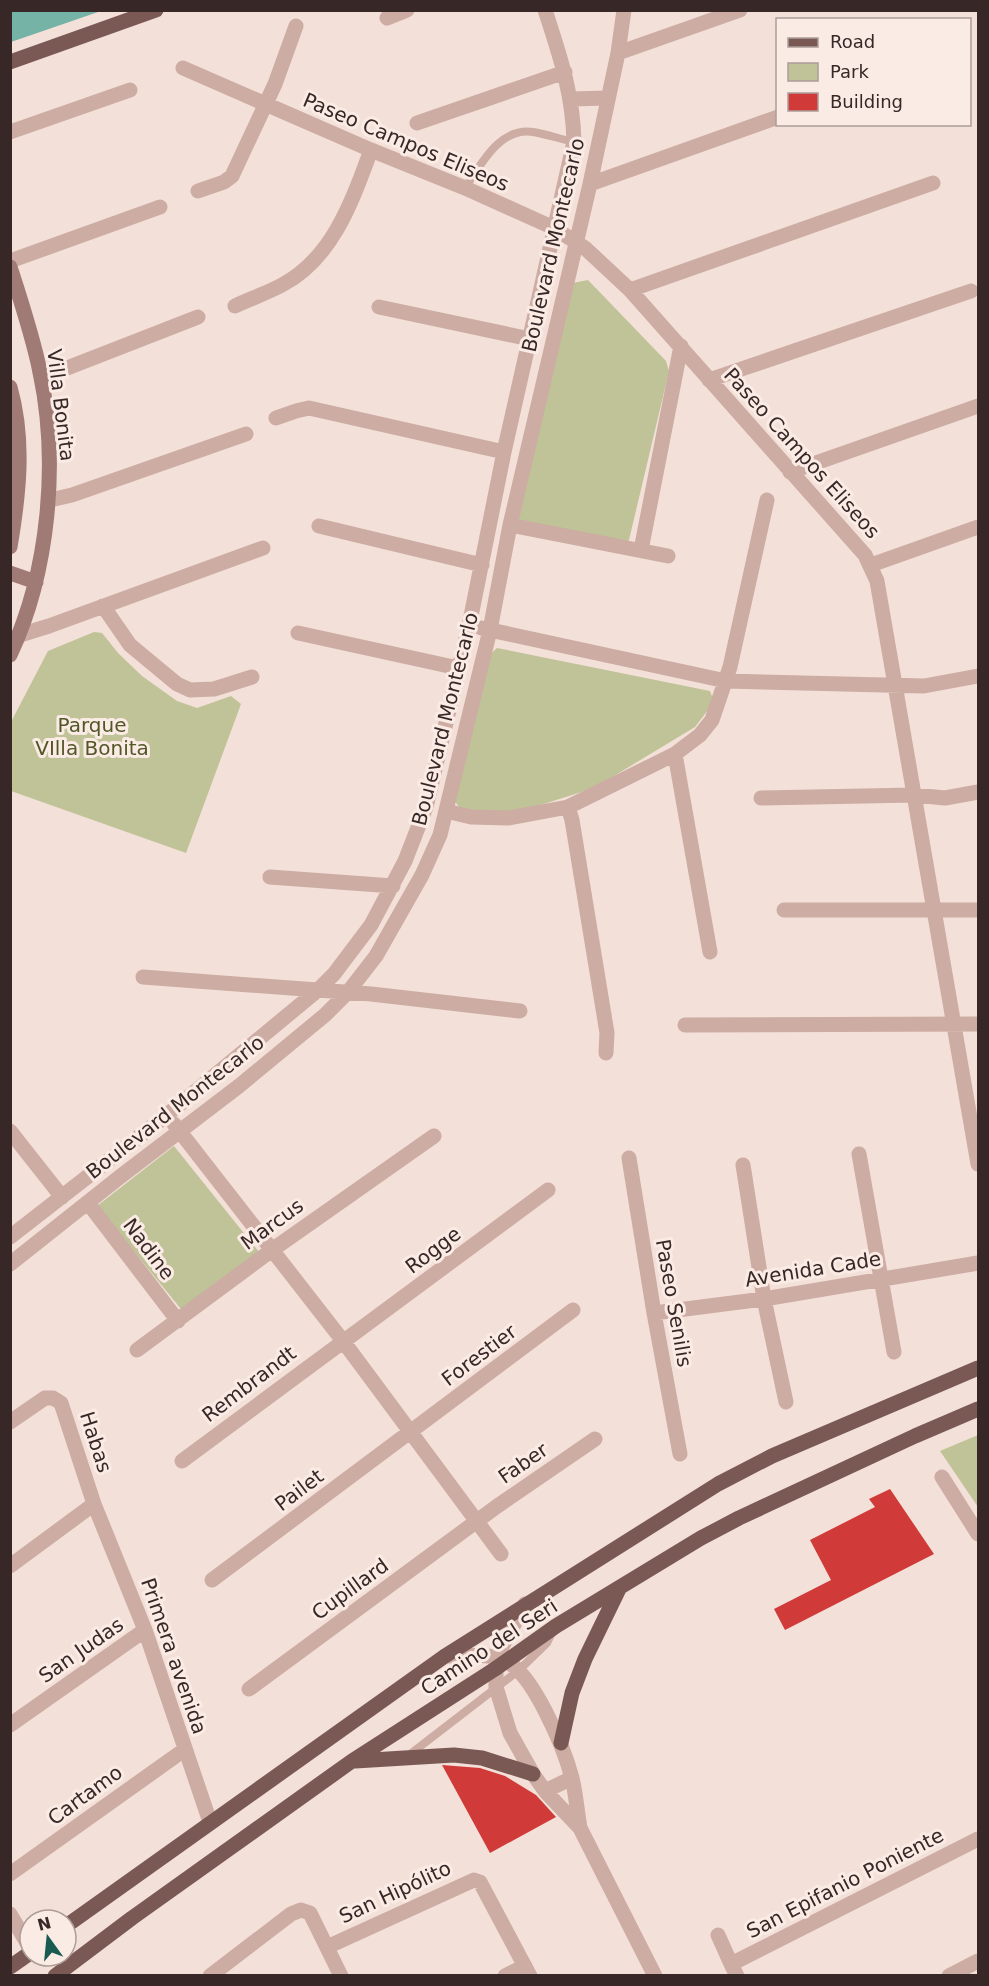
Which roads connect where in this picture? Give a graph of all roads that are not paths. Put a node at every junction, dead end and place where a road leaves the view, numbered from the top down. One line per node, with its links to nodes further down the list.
1 (156, 10): 9 (main road)
2 (407, 10): 6 (street)
3 (545, 10): 11 (street)
4 (624, 10): 8 (street, Boulevard Montecarlo)
5 (740, 10): 8 (street)
6 (387, 18)
7 (296, 26): 15 (street)
8 (618, 53): 13 (street, Boulevard Montecarlo)
9 (10, 62)
10 (183, 69): 15 (street, Paseo Campos Eliseos)
11 (565, 72): 14 (street); 17 (street)
12 (130, 90): 18 (street)
13 (608, 98): 14 (street); 22 (street, Boulevard Montecarlo)
14 (571, 99): 19 (street)
15 (265, 105): 20 (street, Paseo Campos Eliseos); 24 (street)
16 (776, 117): 22 (street)
17 (417, 123)
18 (10, 132)
19 (574, 142): 23 (lane); 26 (street)
20 (370, 150): 23 (street, Paseo Campos Eliseos); 32 (street)
21 (933, 183): 30 (street)
22 (590, 184): 27 (street, Boulevard Montecarlo)
23 (465, 188): 26 (street, Paseo Campos Eliseos)
24 (198, 191)
25 (160, 207): 28 (street)
26 (554, 228): 27 (street, Paseo Campos Eliseos); 36 (street)
27 (576, 242): 30 (street, Paseo Campos Eliseos); 48 (street, Boulevard Montecarlo)
28 (10, 261)
29 (10, 267): 34 (street, Villa Bonita)
30 (630, 290): 37 (street, Paseo Campos Eliseos)
31 (971, 291): 39 (street)
32 (235, 306)
33 (379, 307): 36 (street)
34 (16, 309): 38 (street, Villa Bonita)
35 (198, 317): 38 (street)
36 (530, 339): 44 (street)
37 (681, 346): 39 (street, Paseo Campos Eliseos); 53 (street)
38 (40, 373): 46 (street, Villa Bonita)
39 (709, 380): 45 (street, Paseo Campos Eliseos)
40 (10, 387): 51 (street)
41 (978, 406): 45 (street)
42 (276, 418): 44 (street)
43 (246, 434): 46 (street)
44 (504, 452): 55 (street)
45 (790, 472): 56 (street, Paseo Campos Eliseos)
46 (50, 500): 58 (street, Villa Bonita)
47 (767, 501): 68 (street)
48 (510, 525): 53 (street); 61 (street, Boulevard Montecarlo)
49 (319, 526): 55 (street)
50 (978, 527): 56 (street)
51 (10, 547)
52 (264, 548): 59 (street)
53 (641, 550): 54 (street)
54 (668, 556)
55 (482, 565): 60 (street)
56 (871, 565): 69 (street, Paseo Campos Eliseos)
57 (10, 573): 58 (street)
58 (36, 582): 63 (street, Villa Bonita)
59 (103, 606): 63 (street); 67 (street)
60 (469, 626): 61 (street); 65 (street)
61 (490, 630): 68 (street); 75 (street, Boulevard Montecarlo)
62 (298, 633): 65 (street)
63 (20, 635): 64 (street, Villa Bonita)
64 (10, 655)
65 (458, 668): 77 (street)
66 (978, 676): 69 (street)
67 (252, 677)
68 (726, 681): 69 (street); 70 (street)
69 (896, 685): 72 (street, Paseo Campos Eliseos)
70 (675, 754): 74 (street); 81 (street)
71 (978, 792): 72 (street)
72 (914, 795): 73 (street); 78 (street, Paseo Campos Eliseos)
73 (761, 798)
74 (568, 807): 75 (street); 89 (street)
75 (446, 811): 84 (street, Boulevard Montecarlo)
76 (270, 877): 77 (street)
77 (393, 886): 83 (street)
78 (934, 909): 79 (street); 80 (street); 86 (street, Paseo Campos Eliseos)
79 (784, 910)
80 (978, 910)
81 (710, 952)
82 (143, 977): 83 (street)
83 (318, 990): 84 (street); 90 (street)
84 (348, 992): 85 (street); 92 (street, Boulevard Montecarlo)
85 (520, 1011)
86 (955, 1023): 87 (street); 88 (street); 97 (street, Paseo Campos Eliseos)
87 (978, 1024)
88 (685, 1025)
89 (606, 1053)
90 (168, 1114): 92 (street); 99 (street)
91 (10, 1131): 99 (street)
92 (179, 1132): 100 (street, Boulevard Montecarlo); 102 (street)
93 (434, 1136): 102 (street, Marcus)
94 (859, 1154): 105 (street)
95 (628, 1158): 108 (street, Paseo Senilis)
96 (743, 1164): 106 (street)
97 (978, 1164)
98 (548, 1190): 110 (street, Rogge)
99 (59, 1193): 101 (street)
100 (88, 1203): 104 (street, Boulevard Montecarlo); 109 (street, Nadine)
101 (10, 1237)
102 (272, 1250): 109 (street, Marcus); 110 (street)
103 (978, 1263): 105 (street, Avenida Cade)
104 (10, 1264)
105 (880, 1279): 106 (street, Avenida Cade); 112 (street)
106 (764, 1299): 108 (street, Avenida Cade); 114 (street)
107 (573, 1310): 117 (street, Forestier)
108 (654, 1313): 119 (street, Paseo Senilis)
109 (178, 1321): 111 (street, Marcus)
110 (343, 1341): 117 (street); 120 (street, Rembrandt)
111 (137, 1350)
112 (894, 1352)
113 (978, 1368): 129 (main road, Camino del Seri)
114 (786, 1402)
115 (978, 1409): 128 (main road, Camino del Seri)
116 (10, 1422): 122 (street, Habas)
117 (410, 1433): 123 (street); 127 (street, Pailet)
118 (595, 1439): 123 (street, Faber)
119 (680, 1454)
120 (182, 1461)
121 (942, 1476): 124 (street)
122 (94, 1504): 126 (street); 130 (street, Primera avenida)
123 (476, 1521): 125 (street); 134 (street, Cupillard)
124 (978, 1534)
125 (501, 1554)
126 (10, 1566)
127 (212, 1580)
128 (620, 1587): 132 (main road, Camino del Seri); 136 (main road)
129 (525, 1604): 131 (main road, Camino del Seri); 132 (street)
130 (145, 1630): 135 (street, San Judas); 137 (street, Primera avenida)
131 (445, 1656): 132 (street); 143 (main road, Camino del Seri)
132 (504, 1665): 133 (street); 133 (lane); 136 (street); 139 (main road, Camino del Seri)
133 (496, 1687): 138 (lane); 140 (street)
134 (249, 1689)
135 (10, 1725)
136 (561, 1743): 141 (street)
137 (184, 1750): 143 (street, Primera avenida); 146 (street, Cartamo)
138 (405, 1757): 139 (main road); 140 (main road)
139 (352, 1761): 156 (main road, Camino del Seri)
140 (533, 1774): 142 (street)
141 (572, 1778): 142 (street); 144 (street)
142 (545, 1791): 144 (street)
143 (210, 1822): 148 (main road, Camino del Seri)
144 (580, 1828): 159 (street)
145 (978, 1839): 153 (street, San Epifanio Poniente)
146 (10, 1874)
147 (10, 1914): 149 (street)
148 (78, 1917)
149 (18, 1928)
150 (718, 1935): 153 (street, San Epifanio Poniente)
151 (327, 1947): 154 (street, San Hipólito); 155 (street); 157 (street)
152 (978, 1961): 160 (street)
153 (734, 1970)
154 (527, 1971): 158 (street)
155 (216, 1974)
156 (55, 1976)
157 (341, 1976)
158 (505, 1976)
159 (655, 1976)
160 (950, 1976)

